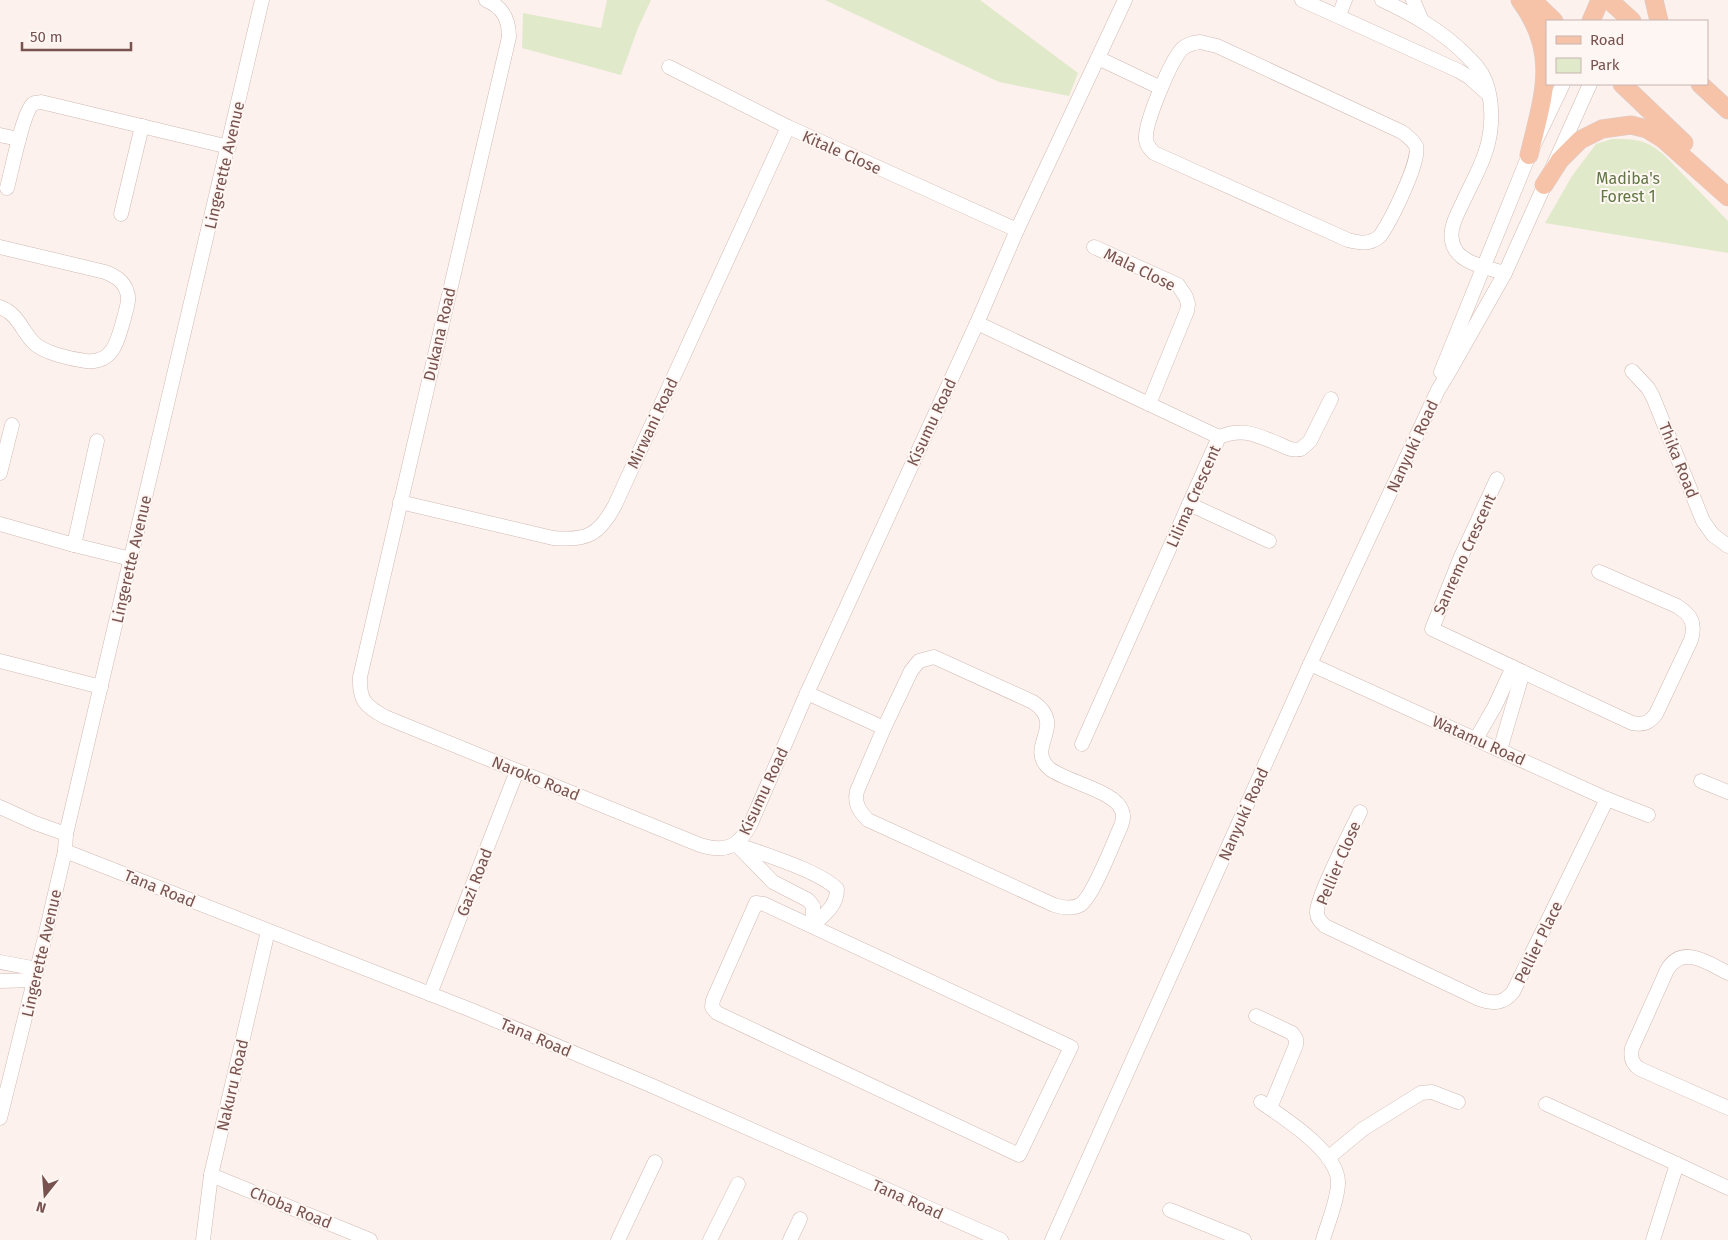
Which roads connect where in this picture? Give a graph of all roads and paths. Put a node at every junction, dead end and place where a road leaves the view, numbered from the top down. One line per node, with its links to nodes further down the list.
1 (262, 0): 33 (street, Lingerette Avenue)
2 (486, 0): 56 (street, Dukana Road)
3 (1125, 0): 19 (street, Kisumu Road)
4 (1302, 0): 14 (street)
5 (1345, 0): 14 (street)
6 (1382, 0): 15 (street)
7 (1413, 0): 15 (street)
8 (1520, 0): 34 (main road)
9 (1532, 0): 16 (main road)
10 (1600, 0): 17 (main road)
11 (1609, 0): 13 (main road)
12 (1654, 0): 18 (main road)
13 (1627, 14)
14 (1339, 15): 27 (street)
15 (1422, 20): 27 (street)
16 (1553, 20)
17 (1591, 20)
18 (1660, 20)
19 (1098, 58): 26 (street); 40 (street, Kisumu Road)
20 (670, 67): 30 (street, Kitale Close)
21 (1708, 84): 28 (main road)
22 (1563, 85): 34 (street, Nanyuki Road)
23 (1590, 85): 35 (street, Nanyuki Road)
24 (1623, 85): 36 (main road)
25 (1701, 85): 28 (main road)
26 (1161, 88): 26 (street)
27 (1489, 94): 43 (street)
28 (1728, 109)
29 (142, 126): 32 (street); 33 (street); 39 (street)
30 (788, 128): 40 (street, Kitale Close); 56 (street, Mirwani Road)
31 (0, 135): 32 (street)
32 (19, 139): 37 (street)
33 (229, 147): 62 (street, Lingerette Avenue)
34 (1529, 155): 43 (street, Nanyuki Road)
35 (1544, 185): 38 (main road); 44 (street, Nanyuki Road)
36 (1728, 185)
37 (7, 188)
38 (1728, 197)
39 (121, 214)
40 (1017, 230): 46 (street, Kisumu Road)
41 (0, 247): 45 (street)
42 (1094, 247): 50 (street, Mala Close)
43 (1484, 267): 44 (street); 48 (street, Nanyuki Road)
44 (1505, 273): 48 (street, Nanyuki Road)
45 (0, 307)
46 (977, 323): 50 (street, Lilima Crescent); 69 (street, Kisumu Road)
47 (1632, 372): 61 (street, Thika Road)
48 (1438, 390): 65 (street, Nanyuki Road)
49 (1331, 398): 52 (street)
50 (1148, 404): 52 (street, Lilima Crescent)
51 (12, 425): 54 (street)
52 (1219, 437): 57 (street, Lilima Crescent)
53 (97, 441): 60 (street)
54 (0, 473)
55 (1497, 479): 66 (street, Sanremo Crescent)
56 (400, 502): 67 (street, Dukana Road)
57 (1189, 504): 59 (street); 72 (street, Lilima Crescent)
58 (0, 524): 60 (street)
59 (1268, 541)
60 (74, 545): 62 (street)
61 (1728, 546)
62 (131, 558): 68 (street, Lingerette Avenue)
63 (1599, 572): 66 (street, Sanremo Crescent)
64 (0, 661): 68 (street)
65 (1310, 664): 71 (street, Watamu Road); 113 (street, Nanyuki Road)
66 (1518, 670): 71 (street); 73 (street)
67 (360, 677): 74 (street, Naroko Road)
68 (101, 687): 81 (street, Lingerette Avenue)
69 (807, 693): 70 (street); 82 (street, Kisumu Road)
70 (884, 728): 70 (street)
71 (1476, 739): 73 (street, Watamu Road)
72 (1082, 744)
73 (1500, 750): 77 (street, Watamu Road)
74 (518, 771): 82 (street, Naroko Road); 93 (street, Gazi Road)
75 (1701, 781): 76 (street)
76 (1728, 792)
77 (1607, 799): 80 (street, Watamu Road); 86 (street, Pellier Place)
78 (0, 808): 81 (street)
79 (1360, 812): 86 (street, Pellier Close)
80 (1648, 816)
81 (66, 834): 83 (street, Lingerette Avenue)
82 (736, 844): 84 (street); 85 (street)
83 (65, 851): 88 (street, Tana Road); 91 (street, Lingerette Avenue)
84 (774, 858): 85 (street); 87 (street)
85 (767, 876): 87 (street)
86 (1317, 915)
87 (813, 926): 87 (street)
88 (268, 931): 93 (street, Tana Road); 102 (street, Nakuru Road)
89 (0, 962): 91 (street)
90 (1728, 973): 97 (street)
91 (36, 975): 92 (street); 98 (street, Lingerette Avenue)
92 (0, 981)
93 (430, 994): 112 (street, Tana Road)
94 (1256, 1016): 99 (street)
95 (1458, 1102): 99 (street)
96 (1546, 1104): 101 (street)
97 (1728, 1108)
98 (0, 1118)
99 (1328, 1158): 115 (street)
100 (655, 1162): 109 (street)
101 (1677, 1164): 104 (street); 116 (street)
102 (211, 1175): 107 (street, Nakuru Road); 108 (street, Choba Road)
103 (738, 1184): 110 (street)
104 (1728, 1188)
105 (1170, 1210): 114 (street)
106 (800, 1219): 111 (street)
107 (203, 1240)
108 (370, 1240)
109 (618, 1240)
110 (710, 1240)
111 (790, 1240)
112 (1001, 1240)
113 (1052, 1240)
114 (1244, 1240)
115 (1322, 1240)
116 (1653, 1240)

